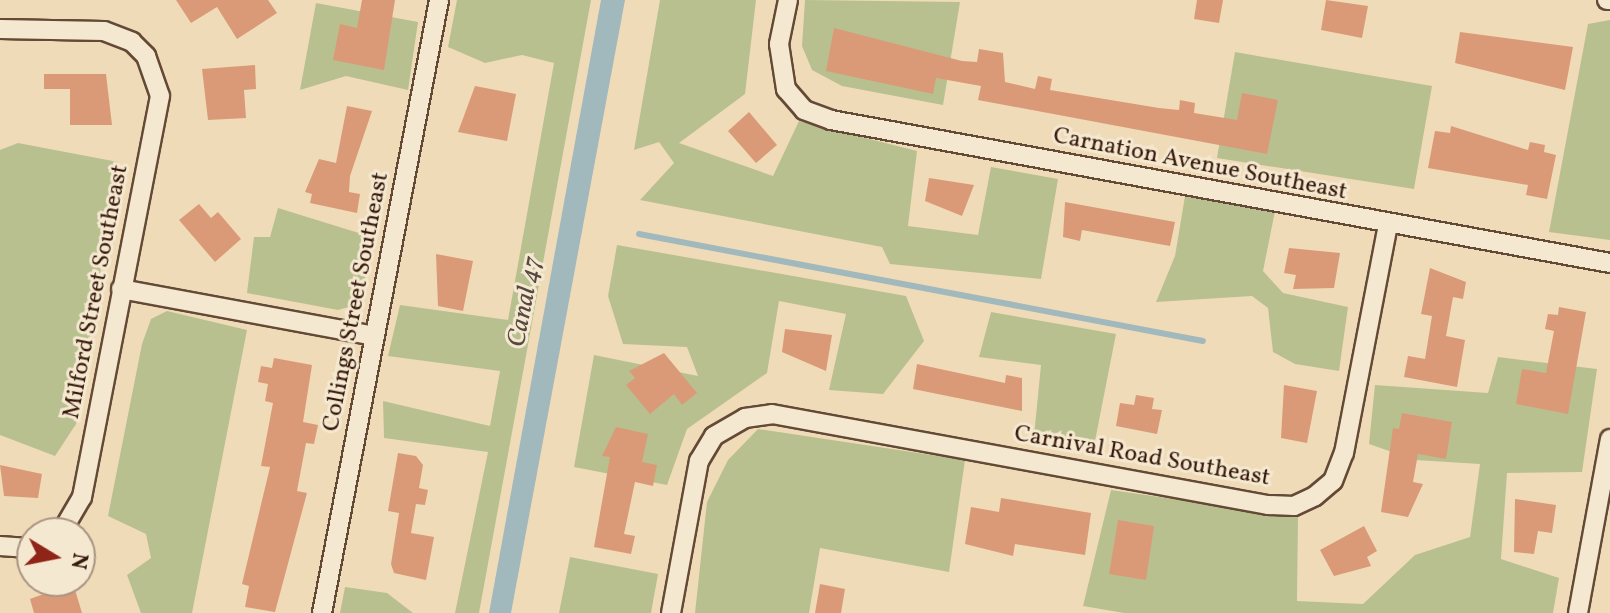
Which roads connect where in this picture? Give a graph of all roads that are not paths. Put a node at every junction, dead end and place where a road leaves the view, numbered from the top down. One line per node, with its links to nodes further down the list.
1 (439, 0): 7 (street, Collings Street Southeast)
2 (788, 0): 4 (street, Carnation Avenue Southeast)
3 (0, 29): 6 (street, Milford Street Southeast)
4 (1388, 224): 5 (street, Carnation Avenue Southeast); 11 (street, Carnival Road Southeast)
5 (1610, 263)
6 (121, 289): 7 (street); 9 (street, Milford Street Southeast)
7 (375, 336): 10 (street, Collings Street Southeast)
8 (1610, 439): 12 (street)
9 (70, 517)
10 (322, 613)
11 (671, 613)
12 (1578, 613)

